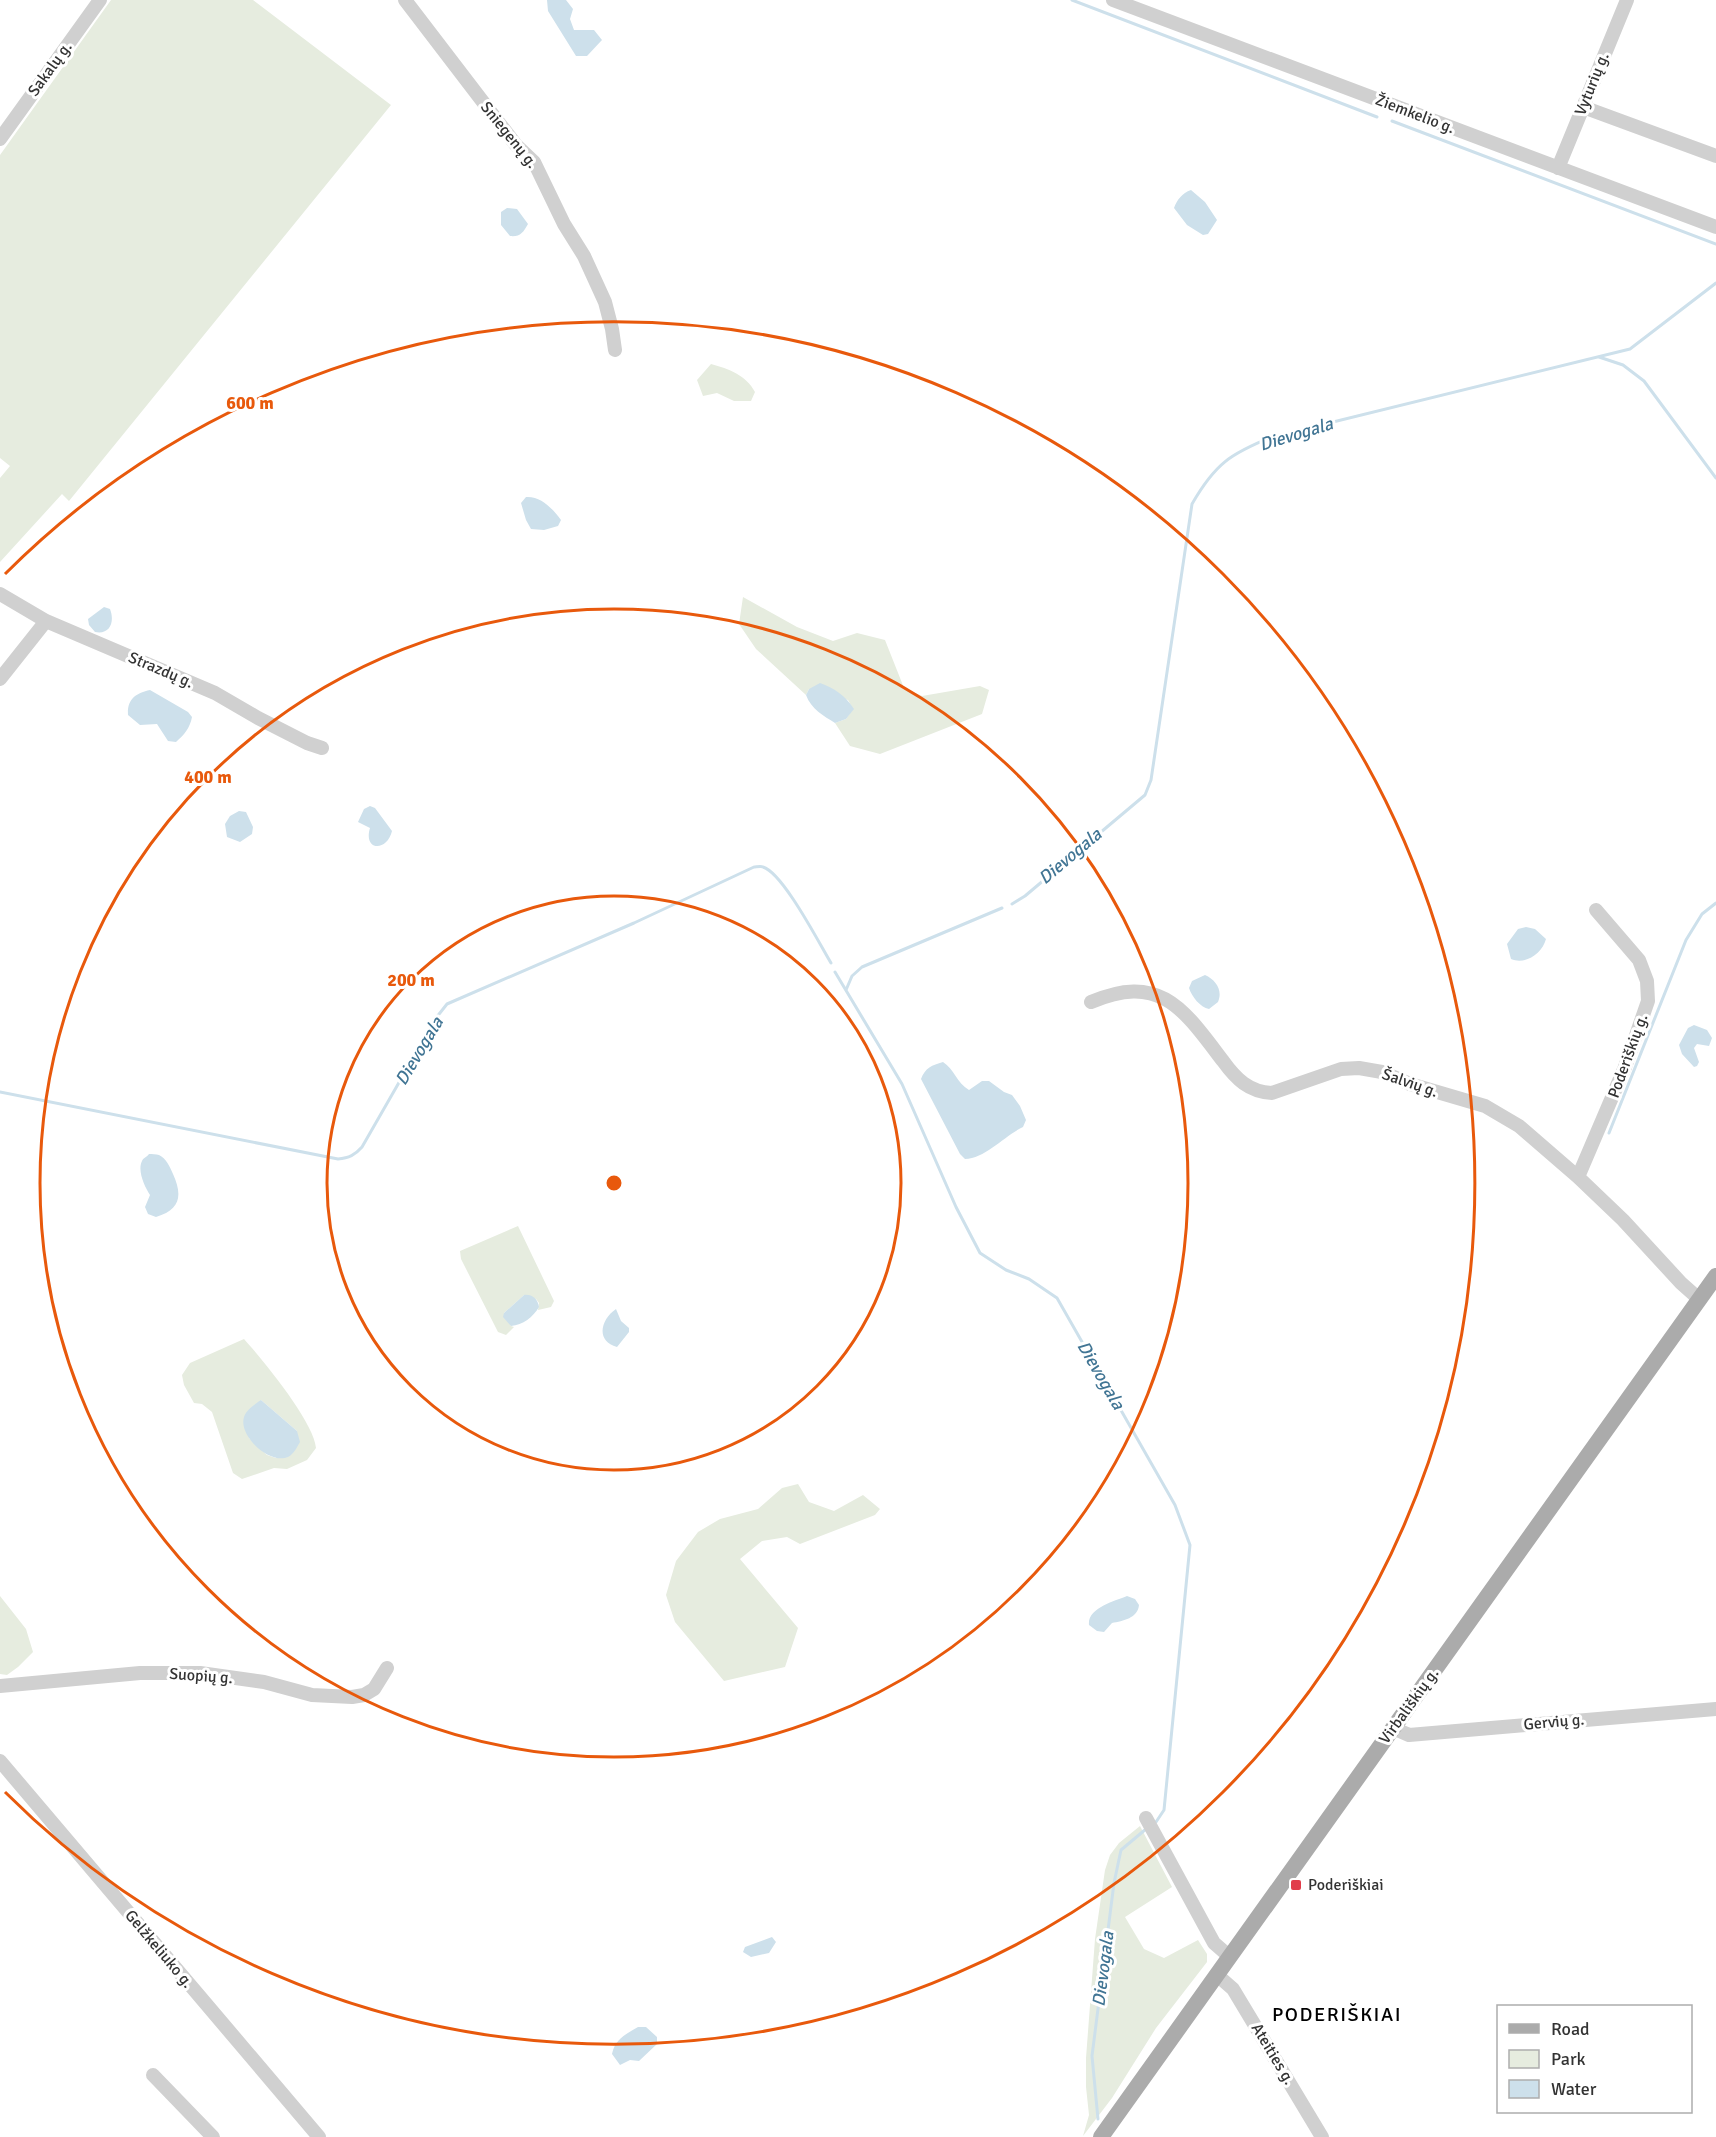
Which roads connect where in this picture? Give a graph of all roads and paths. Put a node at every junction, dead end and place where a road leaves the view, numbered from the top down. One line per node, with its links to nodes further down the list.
1 (100, 0): 6 (street, Sakalų g.)
2 (405, 0): 10 (street, Sniegenų g.)
3 (1113, 0): 8 (street, Žiemkelio g.)
4 (1627, 0): 5 (street, Vyturių g.)
5 (1583, 107): 7 (street); 8 (street, Vyturių g.)
6 (0, 139)
7 (1716, 156)
8 (1558, 168): 9 (street, Žiemkelio g.)
9 (1716, 227)
10 (615, 350)
11 (0, 594): 12 (street, Strazdų g.)
12 (46, 621): 13 (street); 14 (street, Strazdų g.)
13 (0, 679)
14 (322, 748)
15 (1596, 910): 17 (street, Poderiškių g.)
16 (1091, 1002): 17 (street, Šalvių g.)
17 (1578, 1177): 19 (street, Šalvių g.)
18 (1716, 1275): 19 (main road, Virbališkių g.)
19 (1699, 1299): 23 (main road, Virbališkių g.)
20 (387, 1668): 21 (street, Suopių g.)
21 (0, 1686)
22 (1716, 1709): 23 (street, Gervių g.)
23 (1393, 1728): 26 (main road, Virbališkių g.)
24 (0, 1761): 30 (street, Gelžkeliuko g.)
25 (1146, 1818): 26 (street)
26 (1230, 1957): 27 (main road, Virbališkių g.)
27 (1217, 1975): 31 (main road, Virbališkių g.); 32 (street, Ateities g.)
28 (153, 2075): 29 (street)
29 (213, 2137)
30 (319, 2137)
31 (1101, 2137)
32 (1322, 2137)

